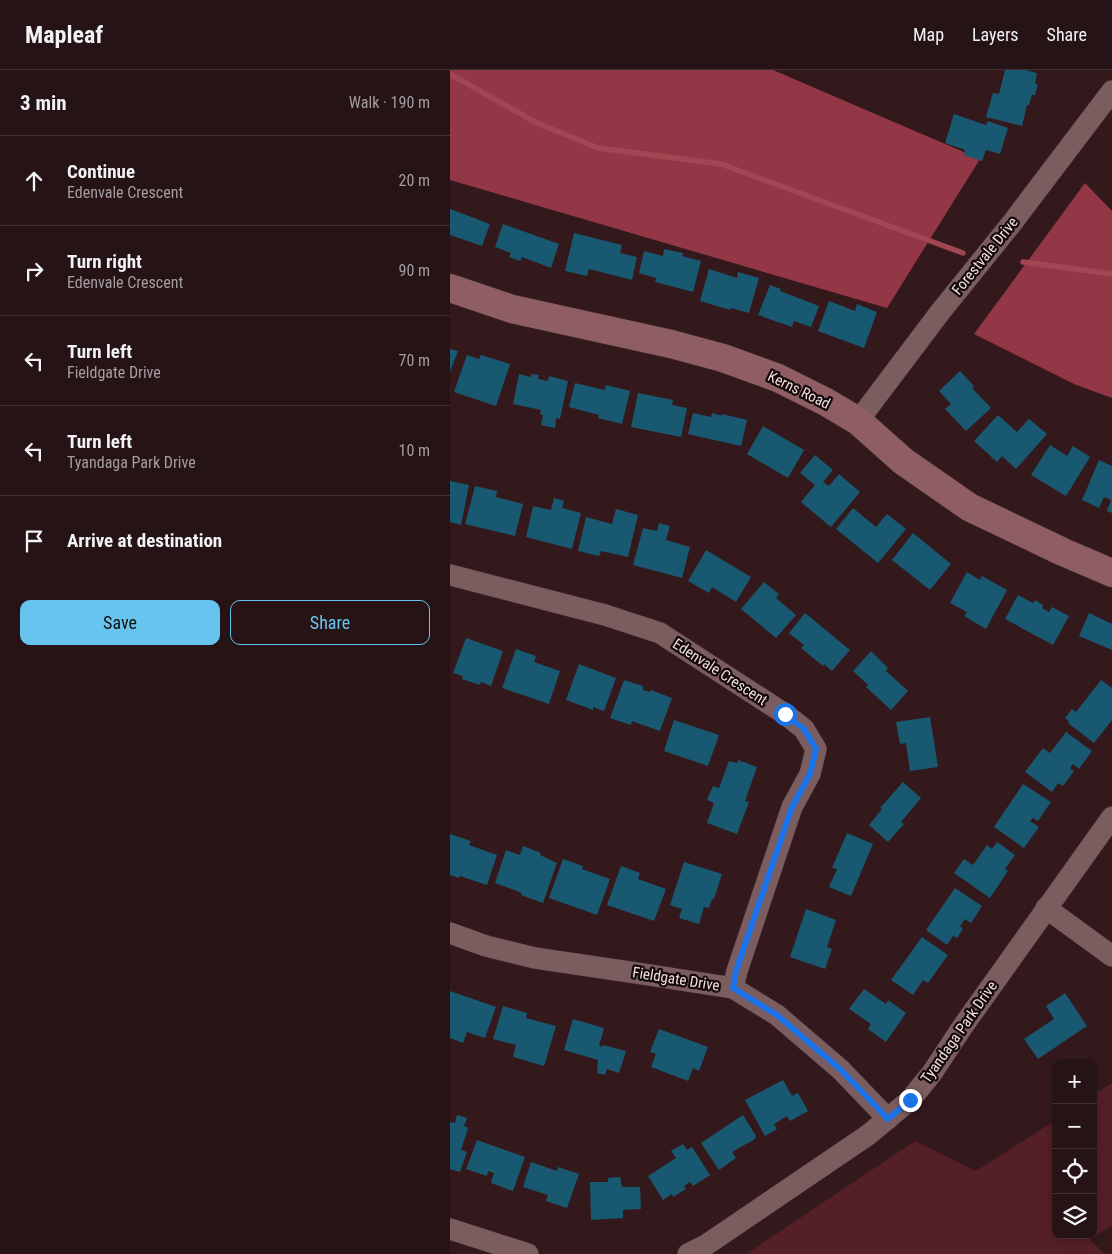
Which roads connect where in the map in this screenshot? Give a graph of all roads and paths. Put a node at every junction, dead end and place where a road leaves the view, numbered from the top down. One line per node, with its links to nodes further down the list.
1 (1112, 91): 3 (street, Forestvale Drive)
2 (450, 288): 3 (street, Kerns Road)
3 (858, 421): 4 (street, Kerns Road)
4 (1112, 573)
5 (450, 574): 10 (street, Edenvale Crescent)
6 (1112, 817): 7 (street, Tyandaga Park Drive)
7 (1046, 908): 9 (street); 11 (street, Tyandaga Park Drive)
8 (450, 933): 10 (street, Fieldgate Drive)
9 (1112, 956)
10 (733, 988): 11 (street, Fieldgate Drive)
11 (888, 1119): 14 (street, Tyandaga Park Drive)
12 (450, 1229): 13 (street)
13 (528, 1254)
14 (688, 1254)

